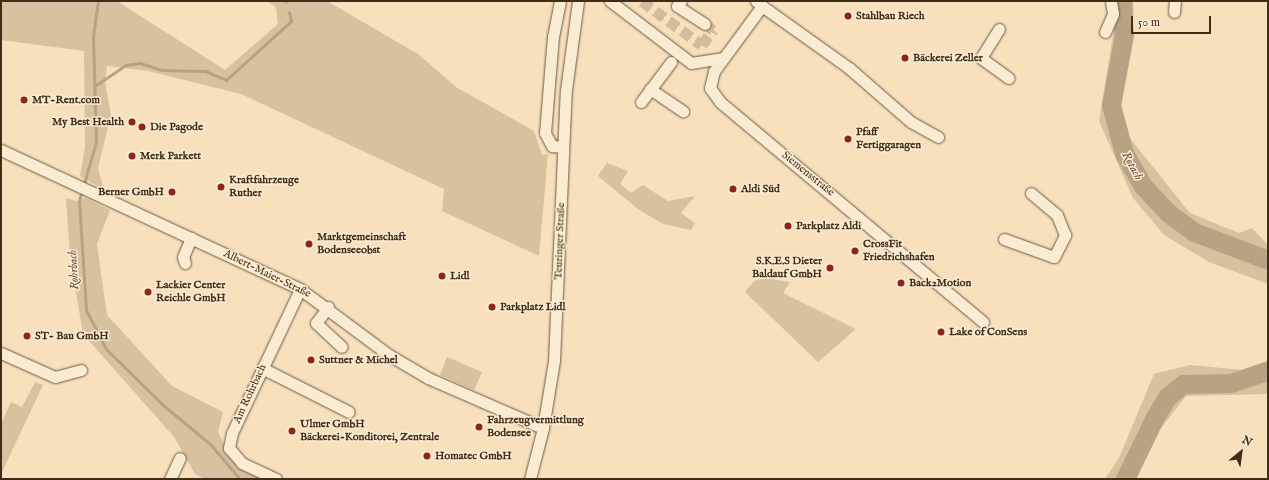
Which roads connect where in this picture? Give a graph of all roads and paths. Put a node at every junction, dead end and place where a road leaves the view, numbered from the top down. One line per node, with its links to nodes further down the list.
1 (560, 1): 19 (street)
2 (578, 1): 19 (street, Teuringer Straße)
3 (610, 1): 12 (street)
4 (681, 1): 9 (street)
5 (1112, 1): 11 (street)
6 (1175, 1): 8 (street)
7 (759, 3): 12 (street, Siemensstraße); 18 (street, Siemensstraße)
8 (1174, 12)
9 (705, 24)
10 (999, 29): 14 (street)
11 (1105, 32)
12 (724, 58): 27 (street, Siemensstraße)
13 (671, 62): 15 (street)
14 (1009, 78)
15 (650, 89): 16 (street); 17 (street)
16 (641, 102)
17 (683, 111)
18 (938, 137)
19 (563, 147): 33 (street, Teuringer Straße)
20 (1, 150): 22 (street, Albert-Maier-Straße)
21 (1031, 194): 23 (street)
22 (191, 238): 24 (street); 25 (street, Albert-Maier-Straße)
23 (1004, 239)
24 (185, 264)
25 (300, 289): 26 (street, Albert-Maier-Straße); 30 (street, Am Rohrbach)
26 (328, 307): 28 (street); 33 (street, Albert-Maier-Straße)
27 (982, 322)
28 (342, 347)
29 (1, 353): 31 (street)
30 (262, 368): 32 (street); 36 (street, Am Rohrbach)
31 (81, 370)
32 (349, 412)
33 (544, 428): 37 (street, Teuringer Straße)
34 (180, 458): 35 (street)
35 (170, 479)
36 (276, 479)
37 (530, 479)

